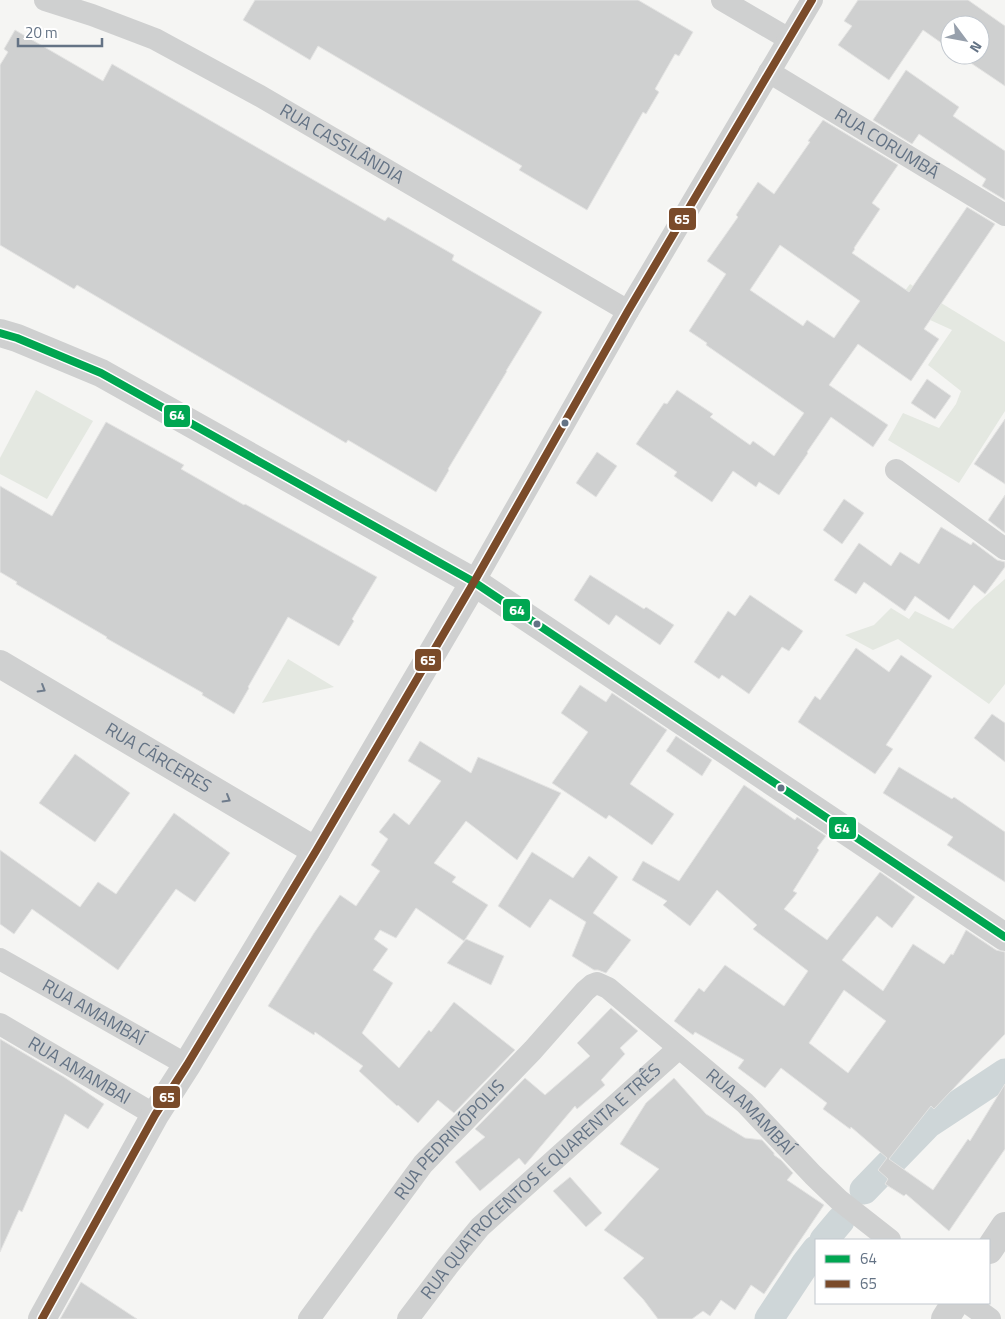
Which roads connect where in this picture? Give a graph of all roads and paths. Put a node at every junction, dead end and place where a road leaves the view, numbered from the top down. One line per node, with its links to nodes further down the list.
1 (46, 0): 7 (street, RUA CASSILÂNDIA)
2 (722, 0): 4 (street)
3 (812, 0): 4 (street)
4 (789, 39): 5 (street)
5 (769, 72): 6 (street, RUA CORUMBÁ); 7 (street)
6 (1005, 215)
7 (628, 311): 11 (street)
8 (0, 333): 11 (street)
9 (896, 470): 10 (street)
10 (1005, 549)
11 (474, 582): 13 (street); 14 (street)
12 (0, 664): 13 (street, RUA CÁRCERES, one-way to 13)
13 (316, 851): 19 (street)
14 (1005, 937)
15 (0, 959): 19 (street, RUA AMAMBAÍ)
16 (608, 988): 18 (street, RUA AMAMBAÍ); 27 (street, RUA PEDRINÓPOLIS)
17 (1, 1027): 20 (street, RUA AMAMBAI)
18 (679, 1048): 22 (street, RUA AMAMBAÍ); 28 (street, RUA QUATROCENTOS E QUARENTA E TRÊS)
19 (187, 1065): 20 (street)
20 (155, 1115): 26 (street)
21 (1005, 1226): 23 (street)
22 (889, 1239)
23 (990, 1248)
24 (954, 1304): 29 (street)
25 (969, 1304): 30 (street)
26 (42, 1319)
27 (309, 1319)
28 (408, 1319)
29 (945, 1319)
30 (990, 1319)

